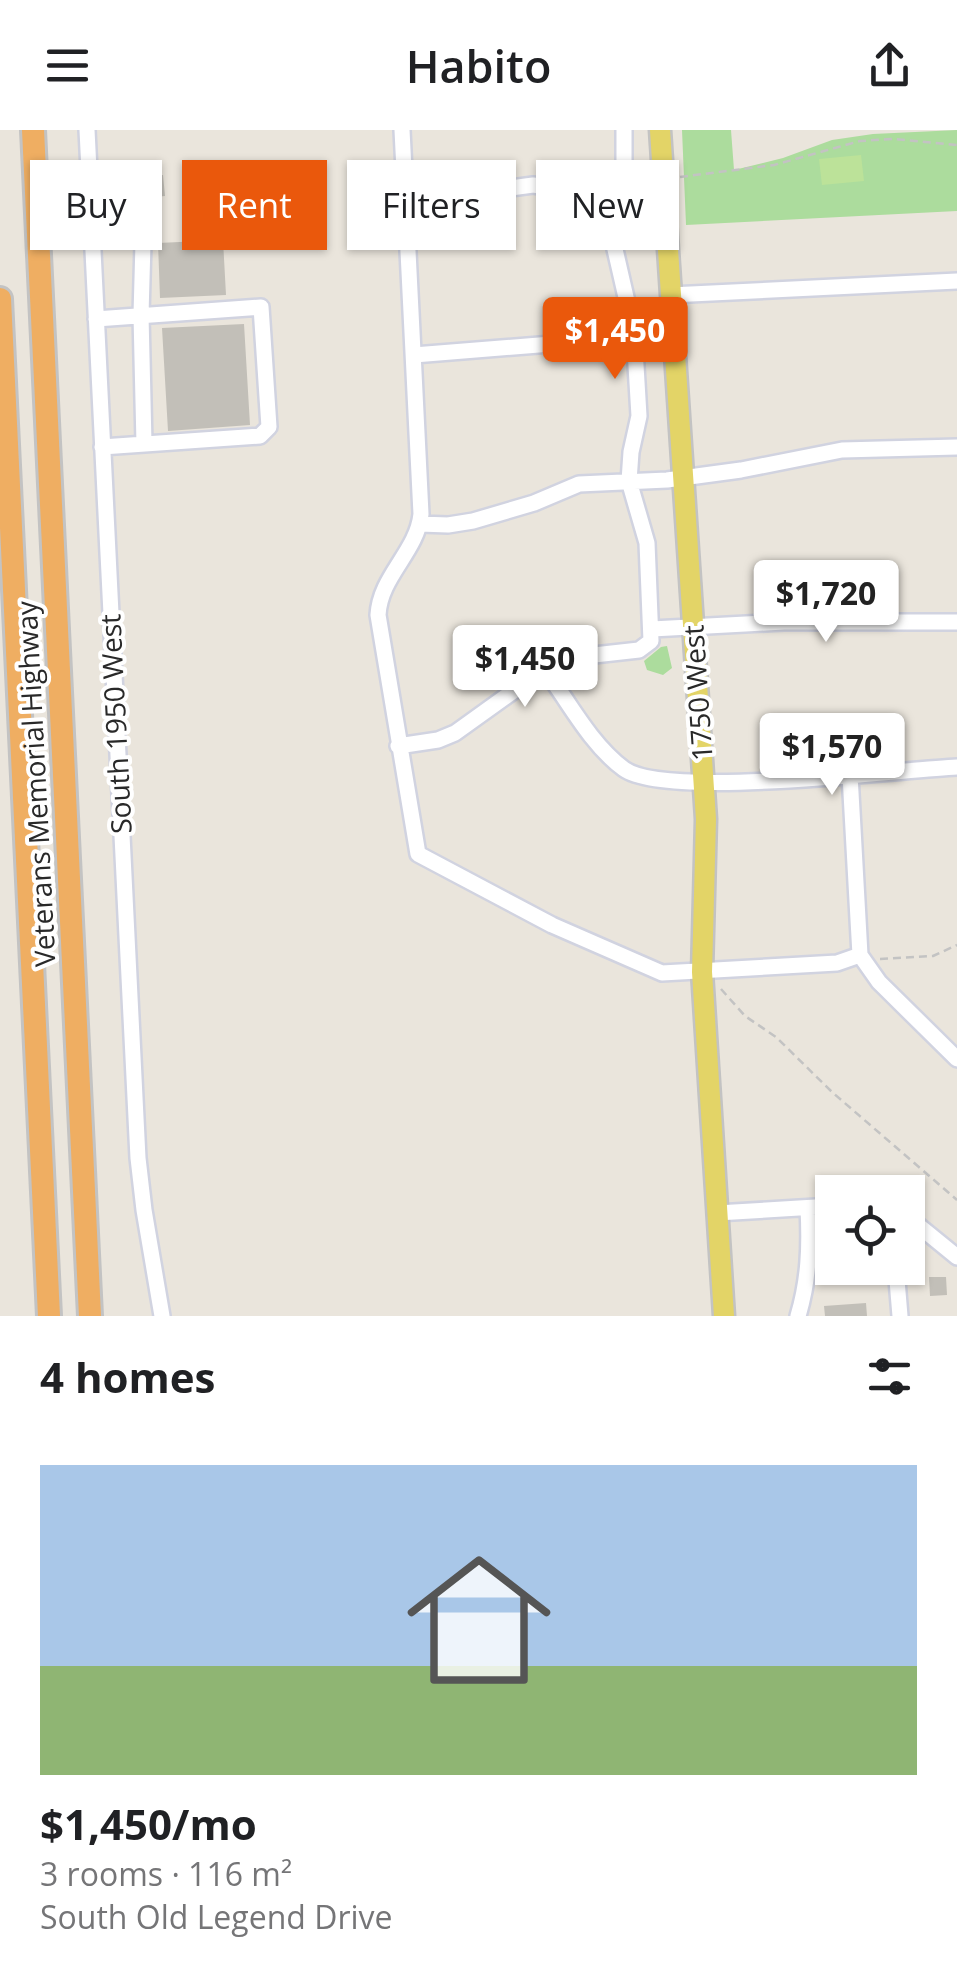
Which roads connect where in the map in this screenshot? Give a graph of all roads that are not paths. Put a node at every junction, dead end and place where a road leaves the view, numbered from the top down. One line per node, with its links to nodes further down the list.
1 (34, 130): 44 (highway, Veterans Memorial Highway)
2 (88, 130): 17 (street, South 1950 West)
3 (402, 130): 6 (street)
4 (624, 130): 7 (street)
5 (660, 130): 8 (main road, 1750 West)
6 (404, 160)
7 (624, 160)
8 (662, 160)
9 (143, 250): 16 (street)
10 (408, 250): 19 (street)
11 (615, 250): 18 (street)
12 (668, 250): 14 (main road, 1750 West)
13 (957, 281): 14 (street)
14 (670, 295): 23 (main road, 1750 West)
15 (0, 299): 43 (highway, Veterans Memorial Highway)
16 (140, 316): 17 (street); 20 (street); 20 (street)
17 (96, 319): 21 (street, South 1950 West)
18 (634, 332): 19 (street); 24 (street)
19 (414, 355): 25 (street)
20 (144, 444): 21 (street)
21 (102, 446): 45 (street, South 1950 West)
22 (957, 447): 23 (street)
23 (682, 477): 24 (street); 27 (main road, 1750 West)
24 (629, 481): 25 (street); 28 (street)
25 (420, 524): 30 (street)
26 (957, 622): 27 (street)
27 (693, 627): 28 (street); 33 (main road, 1750 West)
28 (652, 629): 29 (street)
29 (544, 668): 30 (street); 33 (street)
30 (398, 746): 35 (street)
31 (957, 767): 32 (street)
32 (850, 774): 33 (street); 34 (street)
33 (704, 783): 35 (main road, 1750 West)
34 (860, 955): 35 (street); 36 (street)
35 (702, 972): 39 (main road, 1750 West)
36 (957, 1058)
37 (815, 1207): 38 (street)
38 (808, 1208): 39 (street); 47 (street)
39 (717, 1213): 46 (main road, 1750 West)
40 (925, 1230): 41 (street)
41 (957, 1257)
42 (897, 1285): 48 (street)
43 (49, 1316)
44 (90, 1316)
45 (162, 1316)
46 (724, 1316)
47 (798, 1316)
48 (900, 1316)

